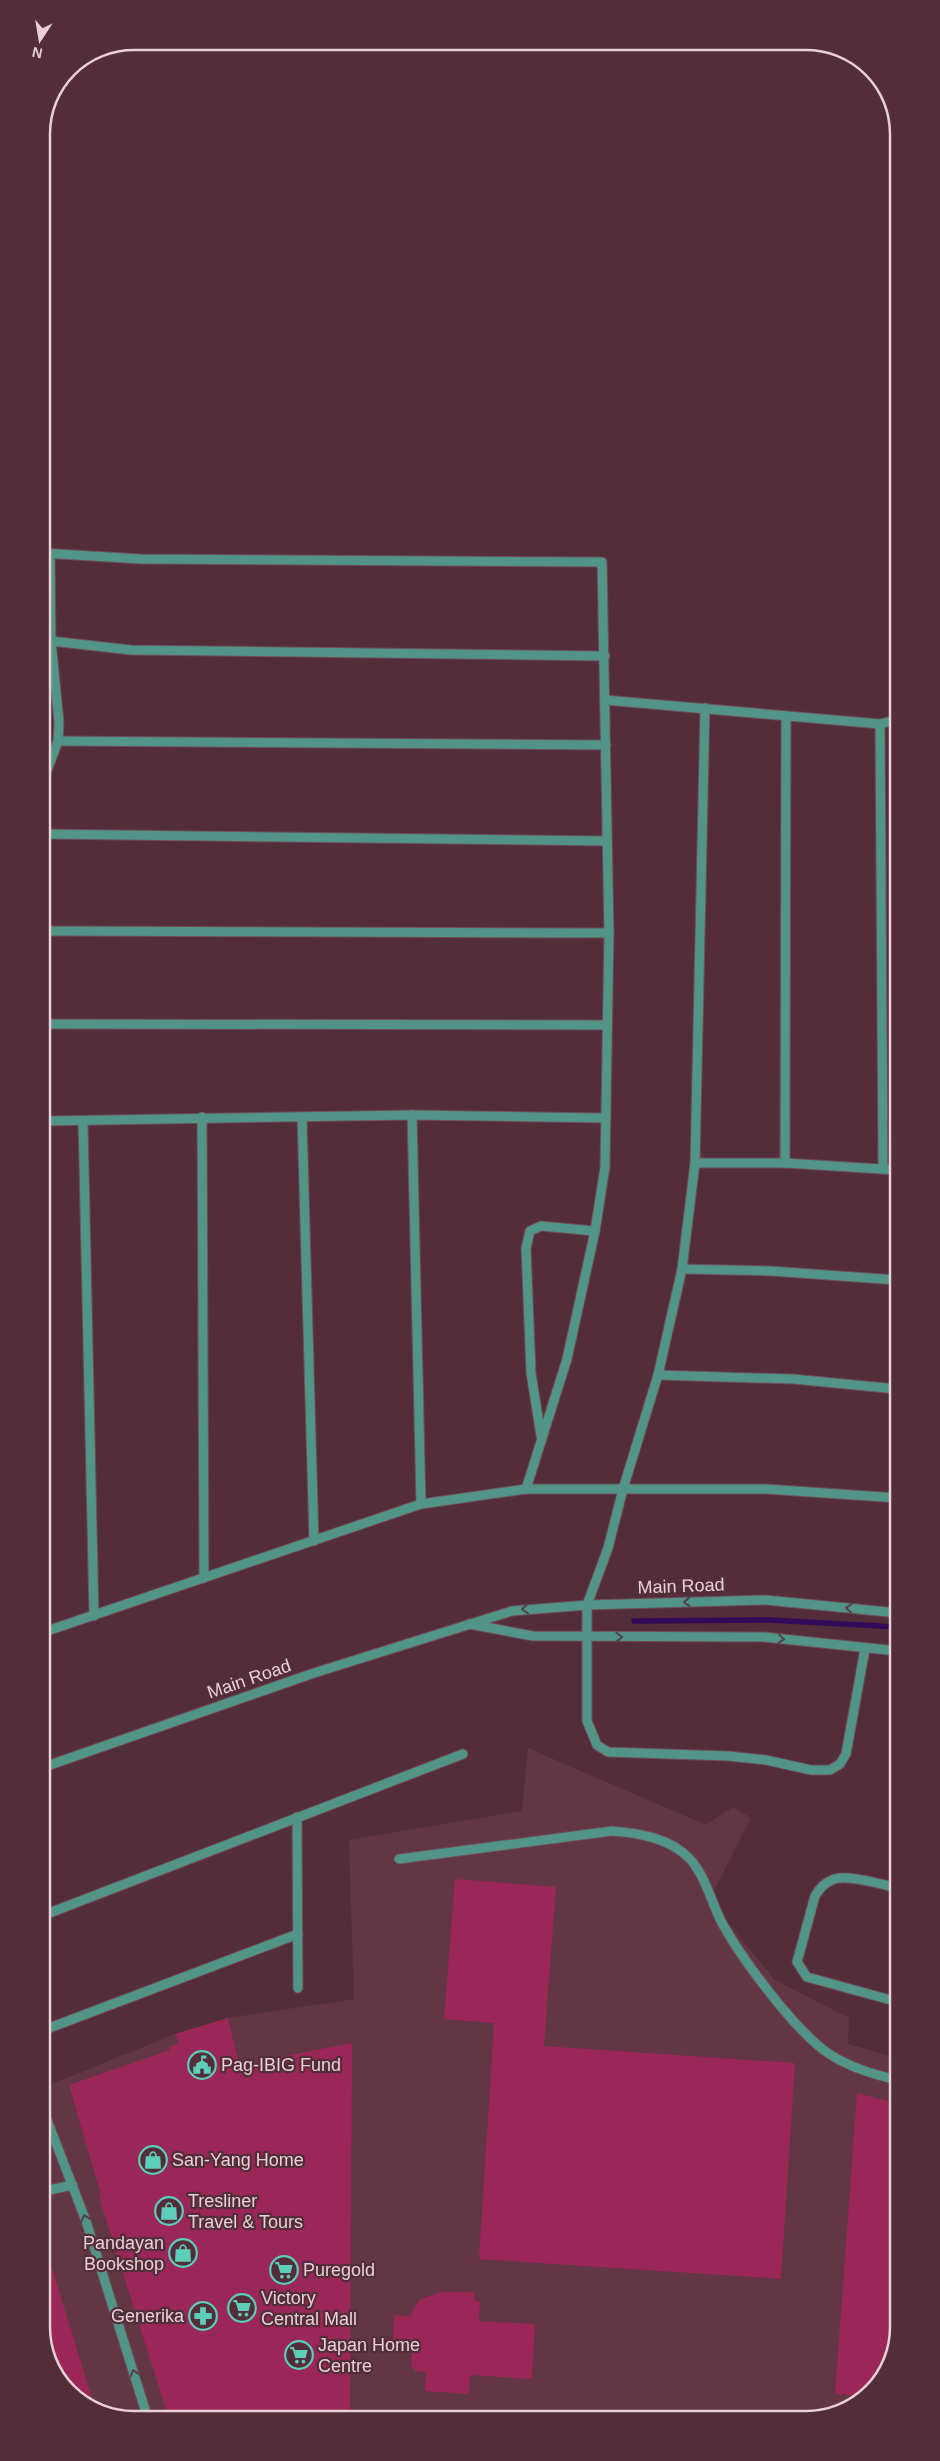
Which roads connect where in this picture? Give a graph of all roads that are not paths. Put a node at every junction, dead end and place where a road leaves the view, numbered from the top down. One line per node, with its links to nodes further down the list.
1 (50, 554): 3 (street)
2 (50, 641): 3 (street)
3 (605, 656): 5 (street)
4 (50, 661): 10 (street)
5 (605, 700): 6 (street); 11 (street)
6 (705, 708): 7 (street); 25 (street)
7 (786, 716): 9 (street); 26 (street)
8 (890, 722): 9 (street)
9 (880, 724): 27 (street)
10 (58, 741): 11 (street); 12 (street)
11 (606, 745): 14 (street)
12 (50, 762)
13 (50, 834): 14 (street)
14 (607, 841): 16 (street)
15 (50, 931): 16 (street)
16 (609, 933): 18 (street)
17 (50, 1024): 18 (street)
18 (607, 1025): 22 (street)
19 (412, 1115): 21 (street); 22 (street); 38 (street)
20 (202, 1118): 21 (street); 24 (street); 40 (street)
21 (302, 1118): 39 (street)
22 (606, 1118): 29 (street)
23 (50, 1121): 24 (street)
24 (83, 1121): 43 (street)
25 (695, 1163): 26 (street); 30 (street)
26 (785, 1163): 27 (street)
27 (883, 1169): 28 (street)
28 (890, 1170)
29 (595, 1230): 34 (street); 34 (street)
30 (682, 1269): 31 (street); 32 (street)
31 (890, 1280)
32 (658, 1375): 33 (street); 36 (street)
33 (890, 1388)
34 (541, 1439): 35 (street)
35 (526, 1489): 36 (street); 38 (street)
36 (622, 1489): 37 (street); 41 (street)
37 (890, 1497)
38 (421, 1504): 39 (street)
39 (314, 1541): 40 (street)
40 (204, 1578): 43 (street)
41 (588, 1606): 42 (street, Main Road, one-way to 41); 44 (street, Main Road, one-way to 44); 46 (street)
42 (890, 1611)
43 (94, 1616): 45 (street)
44 (466, 1624): 46 (street, Main Road); 50 (street, Main Road)
45 (50, 1630)
46 (587, 1637): 47 (street, Main Road, one-way to 47); 47 (street)
47 (865, 1649): 48 (street, Main Road)
48 (890, 1651)
49 (463, 1754): 51 (street)
50 (50, 1765)
51 (297, 1817): 54 (street); 55 (street)
52 (399, 1859): 59 (street)
53 (890, 1886): 57 (street)
54 (50, 1913)
55 (298, 1934): 56 (street); 58 (street)
56 (298, 1988)
57 (890, 2000)
58 (50, 2028)
59 (890, 2078)
60 (50, 2127): 61 (street)
61 (73, 2185): 62 (street); 63 (street, one-way to 61)
62 (50, 2190)
63 (145, 2411)

